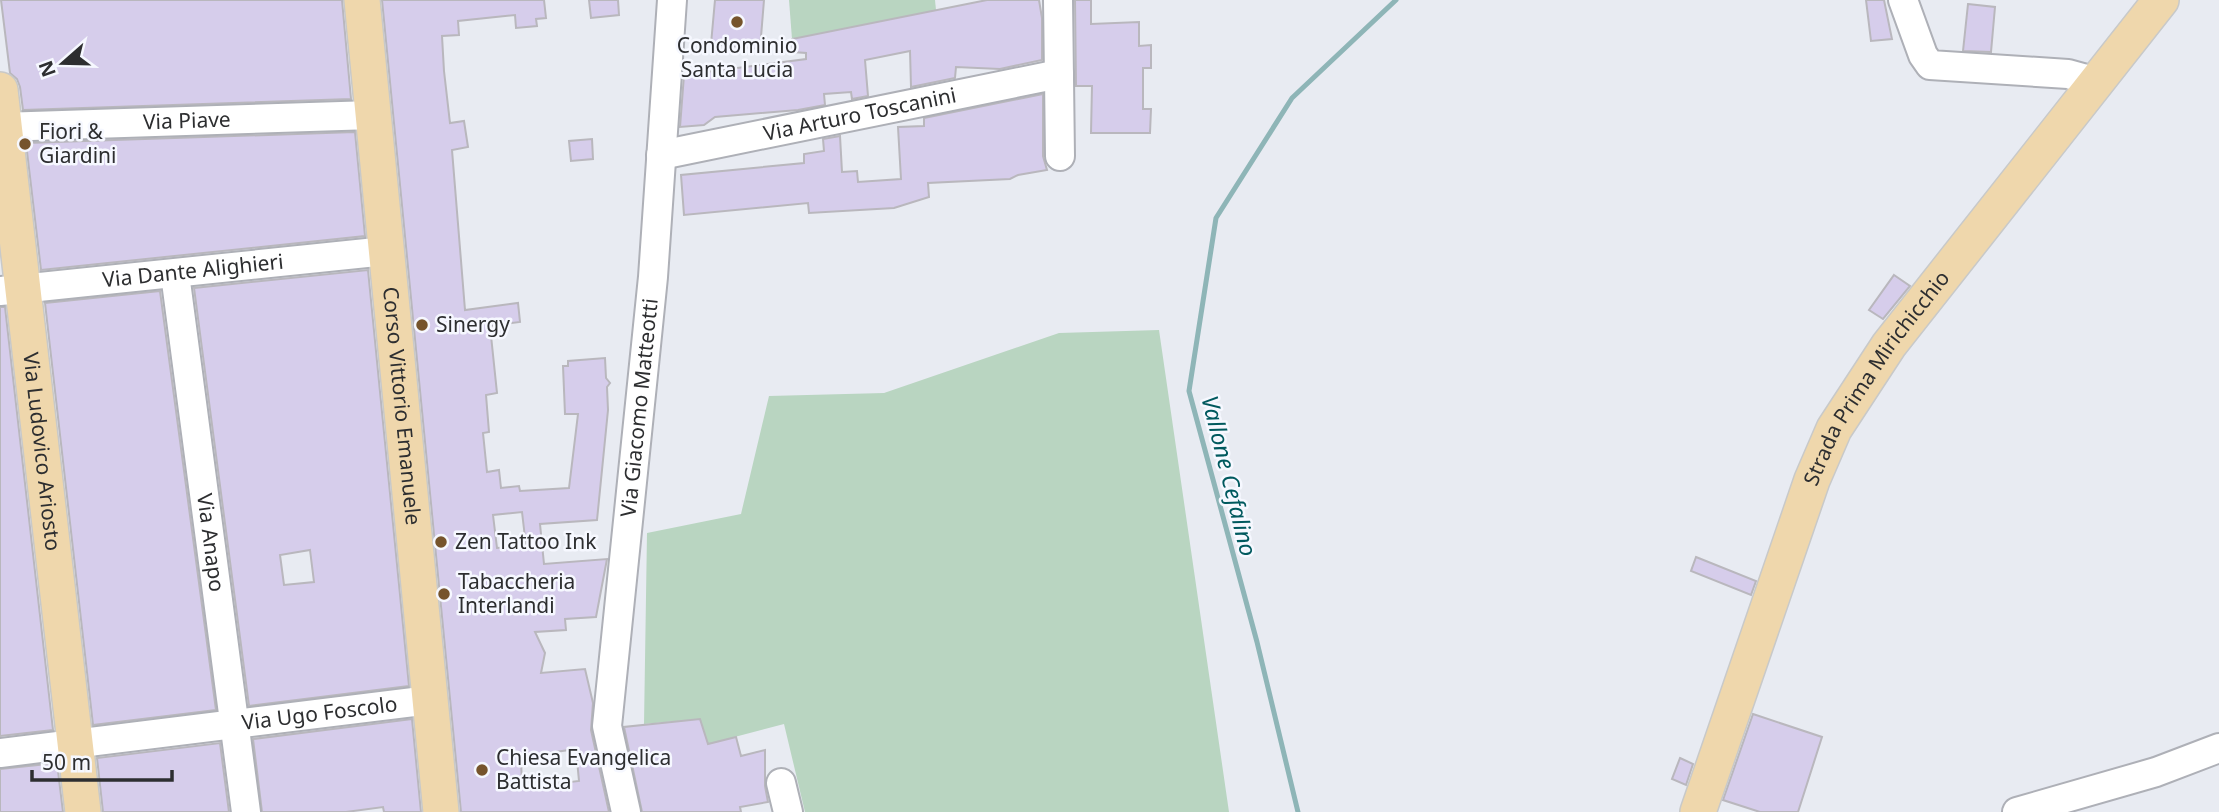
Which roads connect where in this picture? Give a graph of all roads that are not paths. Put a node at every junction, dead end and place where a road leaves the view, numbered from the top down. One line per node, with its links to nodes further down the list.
1 (362, 0): 9 (main road, Corso Vittorio Emanuele)
2 (672, 0): 11 (street, Via Giacomo Matteotti)
3 (1058, 0): 6 (street)
4 (1903, 0): 7 (street)
5 (2161, 0): 7 (main road, Strada Prima Mirichicchio)
6 (1059, 74): 11 (street, Via Arturo Toscanini); 12 (street)
7 (2097, 82): 27 (main road, Strada Prima Mirichicchio)
8 (0, 90): 10 (main road, Via Ludovico Ariosto)
9 (373, 115): 10 (street, Via Piave); 13 (main road, Corso Vittorio Emanuele)
10 (2, 127): 15 (main road, Via Ludovico Ariosto)
11 (661, 155): 25 (street, Via Giacomo Matteotti)
12 (1060, 156)
13 (387, 251): 14 (street, Via Dante Alighieri); 16 (main road, Corso Vittorio Emanuele)
14 (175, 274): 15 (street, Via Dante Alighieri); 17 (street, Via Anapo)
15 (11, 290): 18 (main road, Via Ludovico Ariosto)
16 (430, 700): 17 (street, Via Ugo Foscolo); 24 (main road, Corso Vittorio Emanuele)
17 (235, 725): 18 (street, Via Ugo Foscolo); 23 (street, Via Anapo)
18 (75, 743): 20 (street, Via Ugo Foscolo); 22 (main road, Via Ludovico Ariosto)
19 (2219, 748): 28 (street)
20 (0, 753)
21 (781, 783): 26 (street)
22 (83, 812)
23 (246, 812)
24 (441, 812)
25 (626, 812)
26 (788, 812)
27 (1698, 812)
28 (2017, 812)

